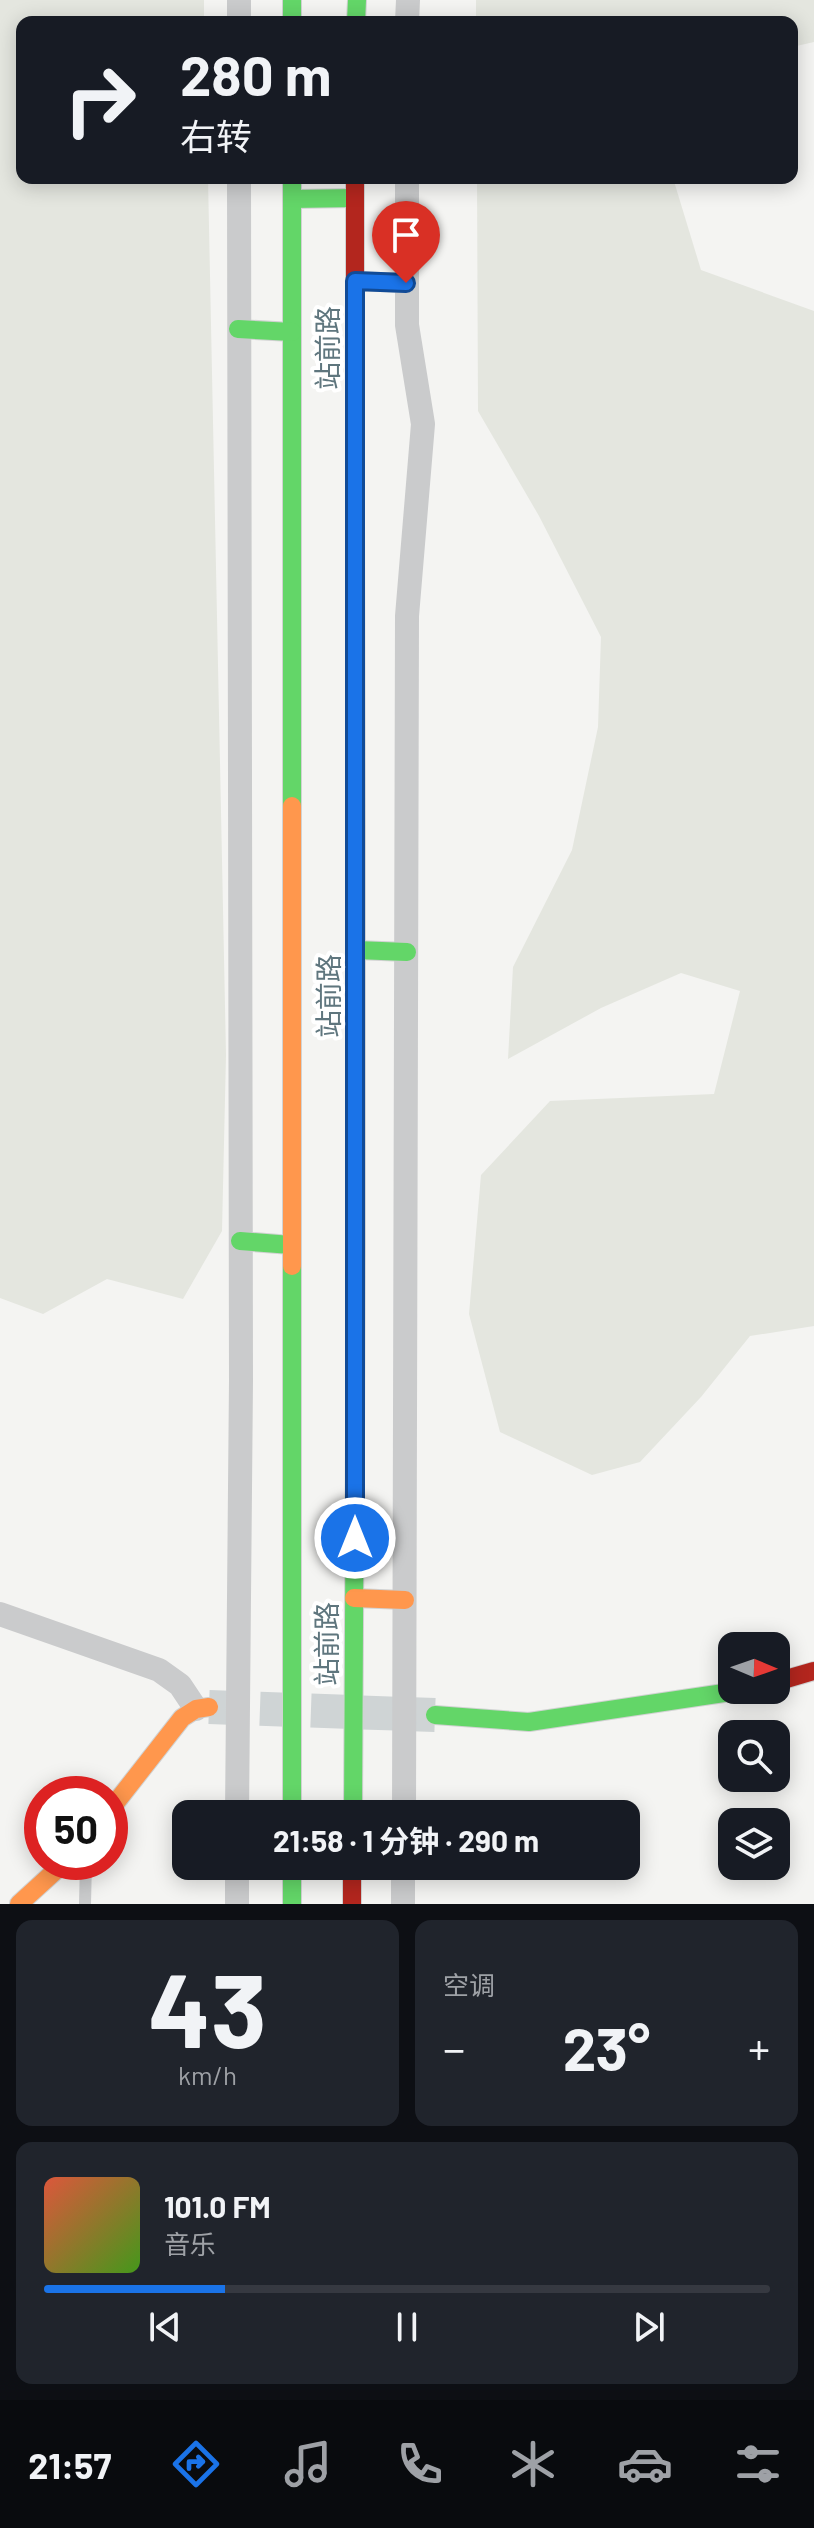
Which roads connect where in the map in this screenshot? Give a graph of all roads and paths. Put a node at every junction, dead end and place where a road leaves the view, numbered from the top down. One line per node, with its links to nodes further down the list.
1 (239, 184): 9 (street)
2 (292, 184): 6 (main road, 站前路)
3 (355, 184): 5 (main road, 站前路)
4 (407, 184): 8 (street)
5 (355, 198): 6 (main road); 7 (main road, 站前路)
6 (292, 199): 10 (main road, 站前路)
7 (355, 281): 8 (main road); 11 (main road, 站前路)
8 (406, 283): 12 (street)
9 (238, 329): 10 (main road); 13 (street)
10 (292, 332): 14 (main road, 站前路)
11 (356, 950): 12 (main road); 15 (main road, 站前路)
12 (407, 952): 16 (street)
13 (240, 1241): 14 (main road); 24 (street)
14 (291, 1245): 25 (main road, 站前路)
15 (354, 1598): 16 (main road); 26 (main road, 站前路)
16 (405, 1600): 27 (street)
17 (0, 1614): 21 (street)
18 (814, 1671): 19 (main road)
19 (790, 1678)
20 (718, 1694): 22 (main road)
21 (202, 1708): 23 (main road)
22 (435, 1715)
23 (128, 1787)
24 (237, 1800)
25 (292, 1800)
26 (353, 1800)
27 (404, 1800)
28 (45, 1880): 34 (main road)
29 (86, 1880): 35 (lane)
30 (237, 1880): 36 (street)
31 (292, 1880): 37 (main road)
32 (352, 1880): 38 (main road)
33 (403, 1880): 39 (street)
34 (19, 1904)
35 (85, 1904)
36 (237, 1904)
37 (292, 1904)
38 (352, 1904)
39 (403, 1904)

